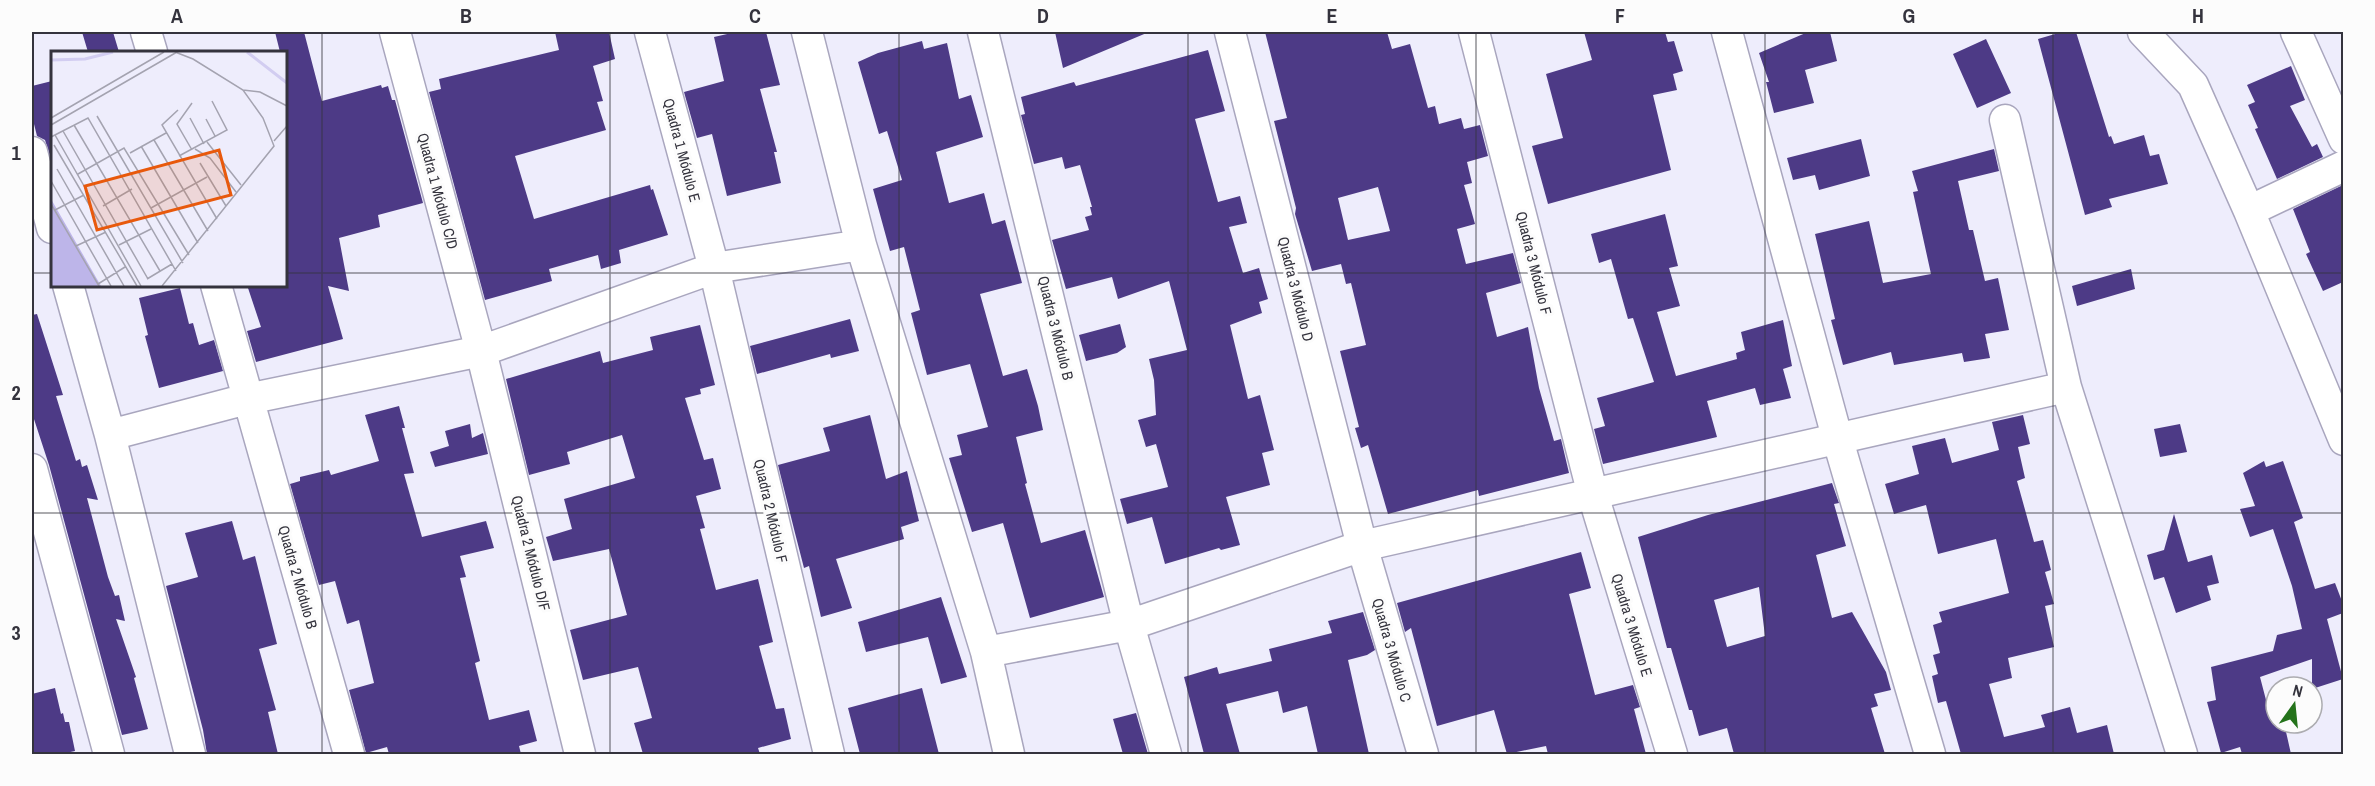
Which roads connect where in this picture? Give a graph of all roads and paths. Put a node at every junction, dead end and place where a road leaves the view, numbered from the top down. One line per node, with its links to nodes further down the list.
1 (146, 32): 11 (street)
2 (395, 32): 22 (street, Quadra 1 Módulo C/D)
3 (650, 32): 19 (street, Quadra 1 Módulo E)
4 (807, 32): 18 (street)
5 (983, 32): 31 (street, Quadra 3 Módulo B)
6 (1230, 32): 30 (street, Quadra 3 Módulo D)
7 (1474, 32): 29 (street, Quadra 3 Módulo F)
8 (1727, 32): 26 (street)
9 (2143, 32): 16 (street)
10 (2296, 32): 13 (street)
11 (152, 51)
12 (2005, 120): 23 (street)
13 (2343, 139)
14 (32, 152): 17 (street)
15 (2343, 166): 16 (street)
16 (2249, 211): 27 (street)
17 (51, 224)
18 (861, 245): 19 (street); 32 (street)
19 (714, 268): 22 (street); 37 (street, Quadra 2 Módulo F)
20 (68, 286): 25 (street)
21 (216, 286): 24 (street, Quadra 2 Módulo B)
22 (481, 351): 24 (street); 36 (street, Quadra 2 Módulo D/F)
23 (2066, 387): 26 (street); 43 (street)
24 (247, 399): 25 (street); 35 (street, Quadra 2 Módulo B)
25 (110, 435): 34 (street)
26 (1837, 437): 29 (street); 42 (street)
27 (2343, 440)
28 (32, 469): 33 (street)
29 (1593, 495): 30 (street); 41 (street, Quadra 3 Módulo E)
30 (1362, 546): 31 (street); 40 (street, Quadra 3 Módulo C)
31 (1129, 625): 32 (street); 39 (street, Quadra 3 Módulo B)
32 (986, 652): 38 (street)
33 (109, 754)
34 (190, 754)
35 (349, 754)
36 (580, 754)
37 (829, 754)
38 (1009, 754)
39 (1166, 754)
40 (1423, 754)
41 (1672, 754)
42 (1930, 754)
43 (2182, 754)

